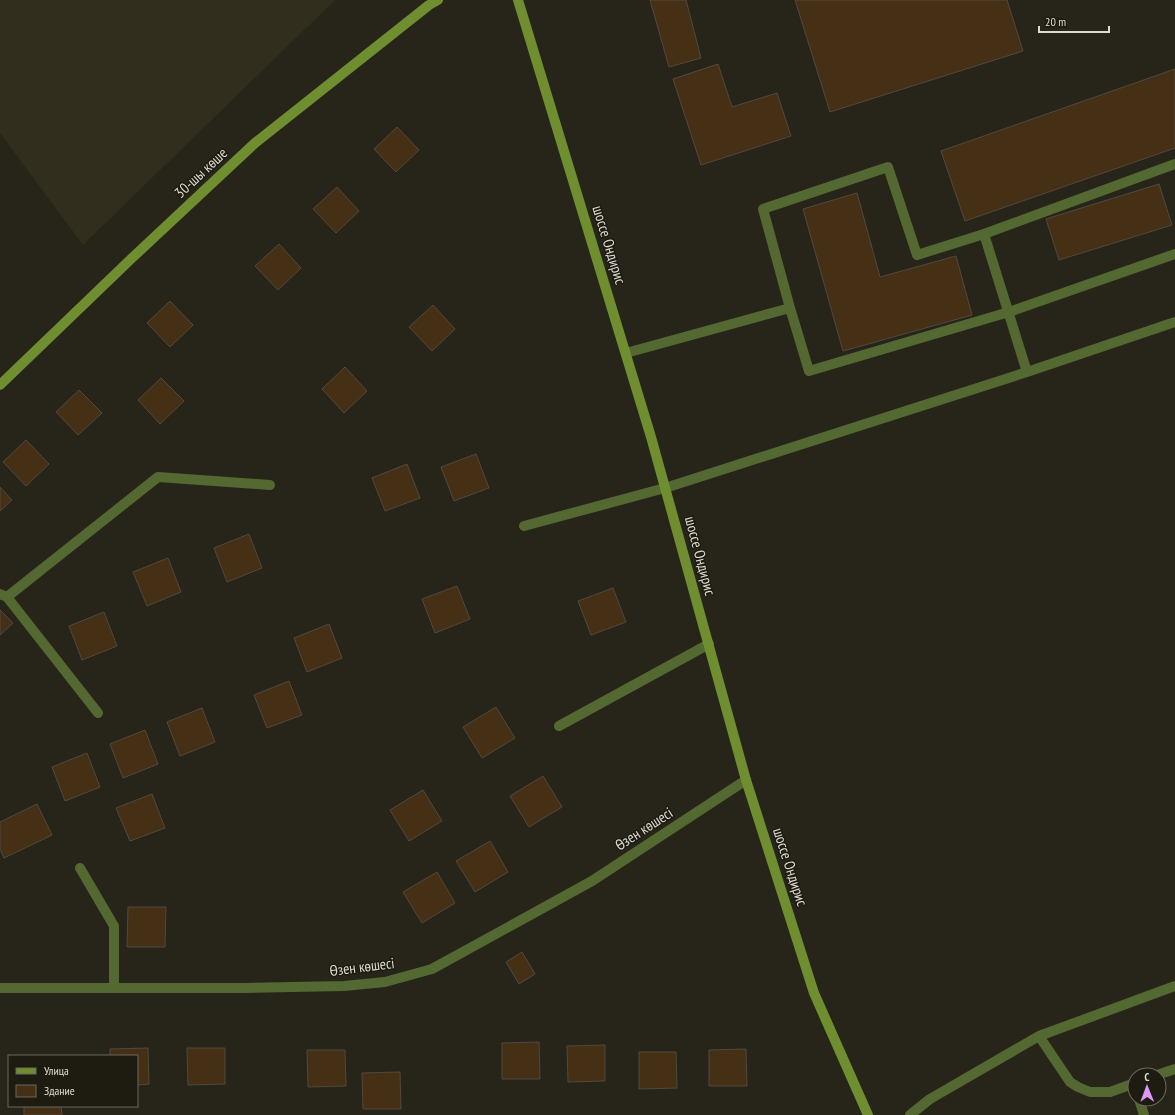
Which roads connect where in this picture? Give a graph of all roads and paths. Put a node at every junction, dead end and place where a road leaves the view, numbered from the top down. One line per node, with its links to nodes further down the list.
1 (438, 0): 11 (main road, 30-шы көше)
2 (518, 0): 9 (main road, шоссе Ондирис)
3 (1175, 164): 4 (street)
4 (984, 234): 6 (street); 7 (street)
5 (1175, 254): 7 (street)
6 (790, 308): 7 (street); 9 (street)
7 (1009, 312): 10 (street)
8 (1175, 322): 10 (street)
9 (626, 353): 13 (main road, шоссе Ондирис)
10 (1027, 372): 13 (street)
11 (0, 385)
12 (270, 485): 15 (street)
13 (665, 488): 14 (street); 16 (main road, шоссе Ондирис)
14 (524, 526)
15 (4, 596): 17 (street)
16 (708, 644): 18 (street); 19 (main road, шоссе Ондирис)
17 (98, 713)
18 (559, 726)
19 (746, 780): 23 (street, Өзен көшесі); 26 (main road, шоссе Ондирис)
20 (80, 868): 23 (street)
21 (1175, 986): 24 (street)
22 (0, 988): 23 (street, Өзен көшесі)
23 (114, 988)
24 (1038, 1036): 25 (street); 27 (street)
25 (1127, 1086)
26 (868, 1115)
27 (910, 1115)

